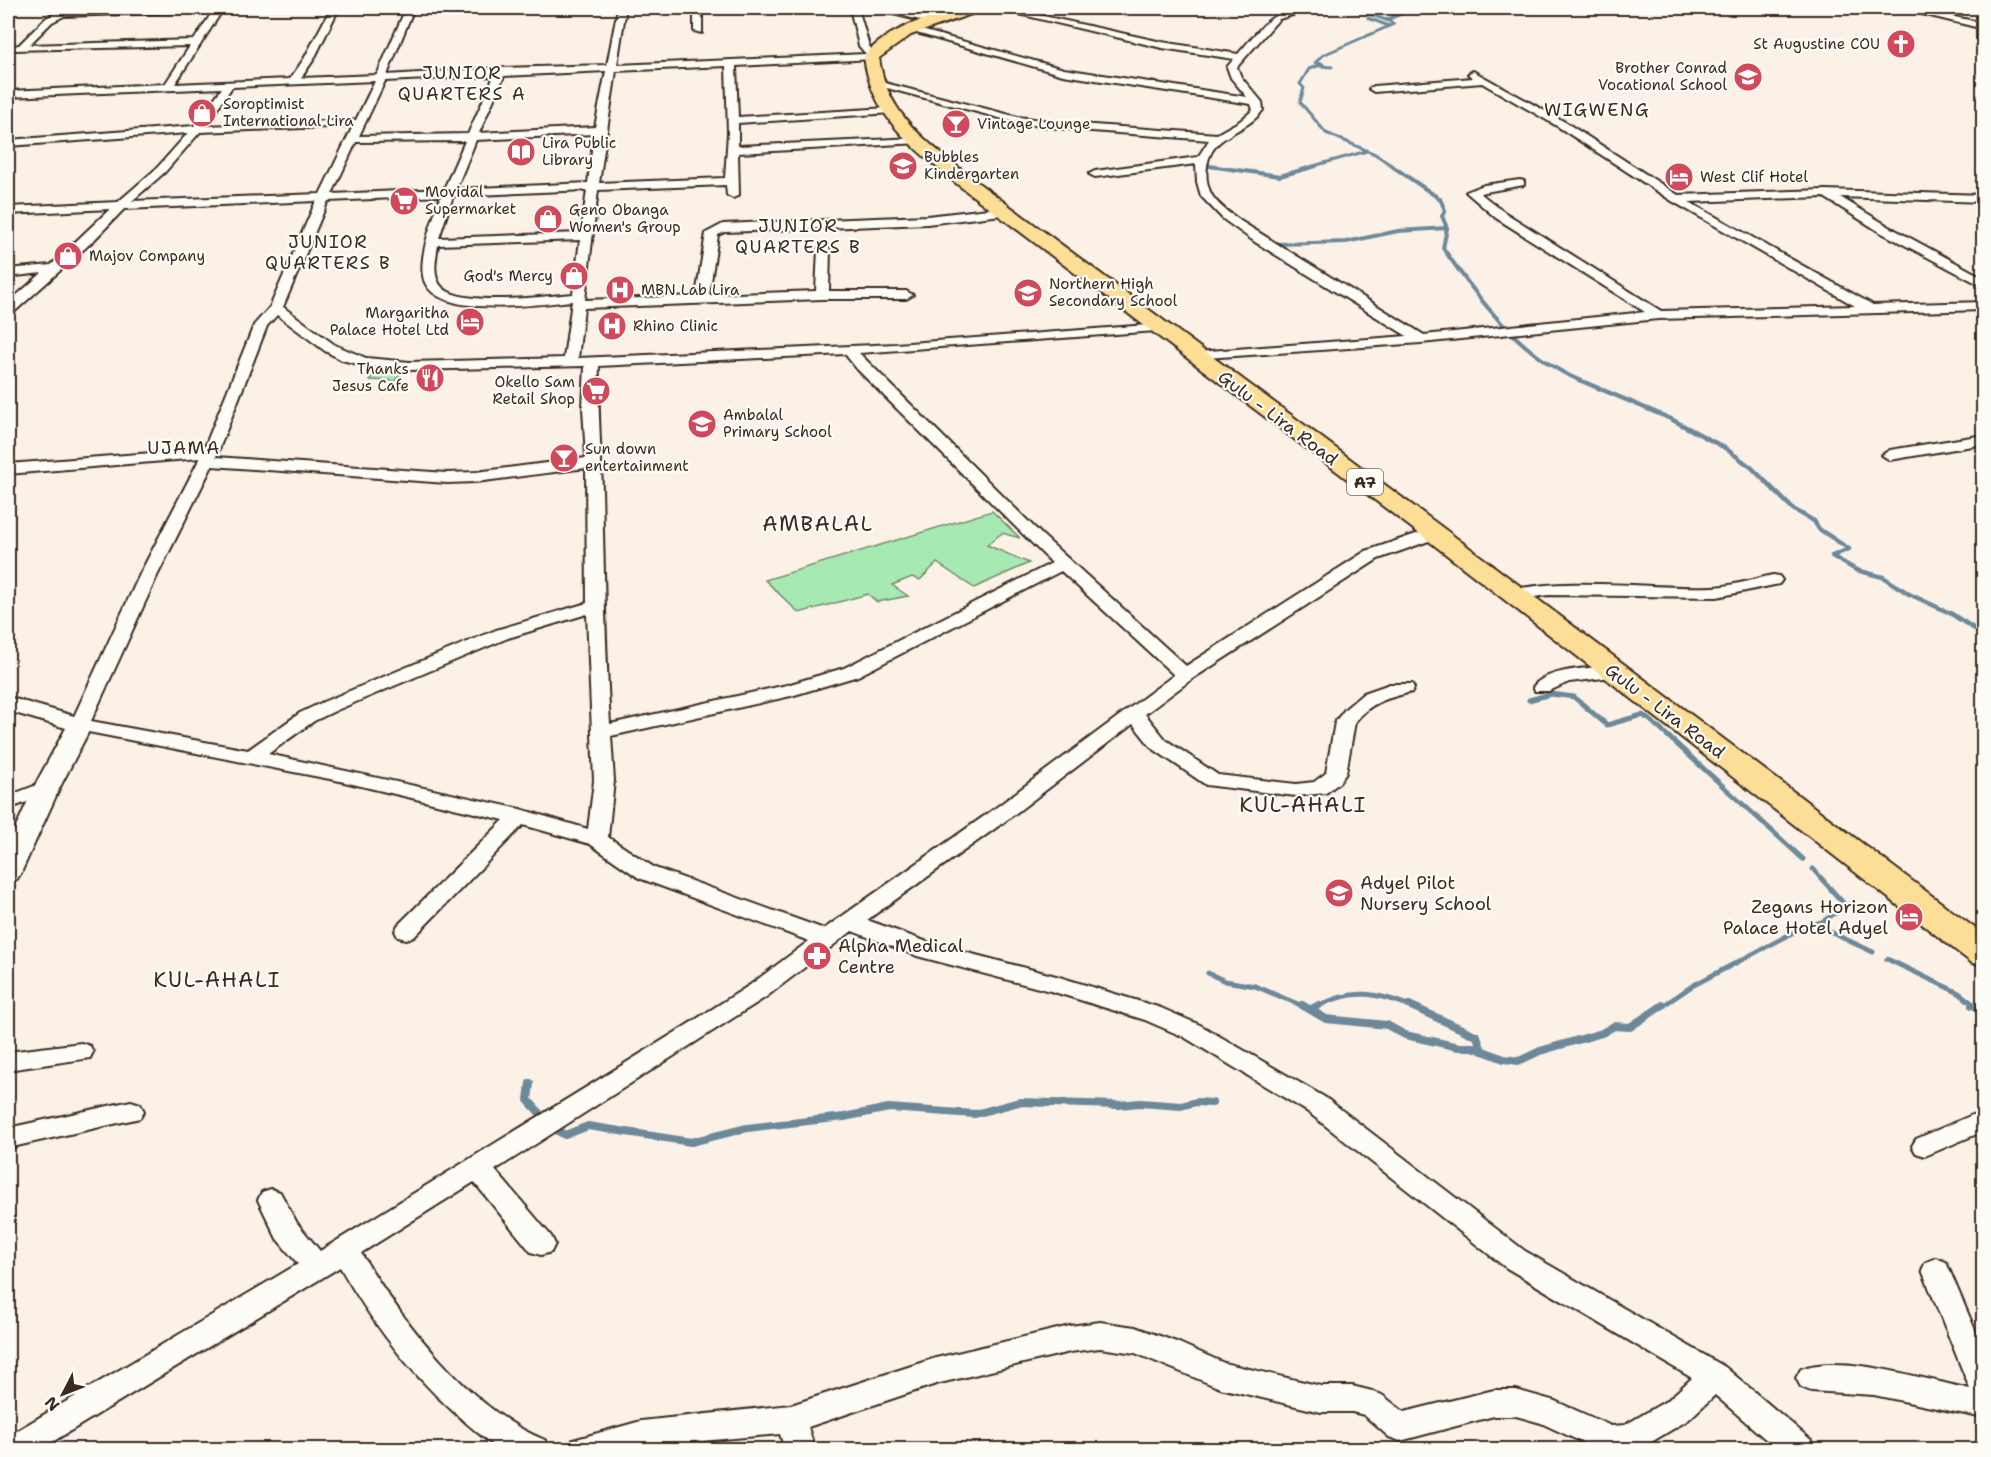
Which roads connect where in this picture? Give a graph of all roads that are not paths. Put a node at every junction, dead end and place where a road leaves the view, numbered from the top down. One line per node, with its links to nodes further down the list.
1 (47, 8): 14 (street)
2 (218, 8): 3 (street); 14 (street); 19 (street)
3 (237, 8)
4 (335, 8): 29 (street)
5 (410, 8): 27 (street)
6 (622, 8): 25 (street)
7 (698, 8): 18 (street)
8 (854, 8): 22 (street)
9 (886, 8): 15 (main road)
10 (975, 8): 15 (main road)
11 (997, 8): 23 (street)
12 (1306, 8): 23 (street)
13 (1901, 8): 16 (street)
14 (62, 12): 20 (street)
15 (936, 20): 17 (main road)
16 (1983, 26)
17 (911, 30): 22 (main road); 36 (street)
18 (699, 31)
19 (196, 43): 20 (street); 33 (street)
20 (21, 48): 21 (street)
21 (8, 49)
22 (872, 56): 24 (street); 30 (main road, Gulu - Lira Road / A7)
23 (1238, 57): 36 (street)
24 (731, 62): 25 (street); 38 (street)
25 (611, 67): 26 (street); 41 (street)
26 (501, 71): 27 (street); 42 (street)
27 (382, 77): 29 (street); 39 (street)
28 (126, 78): 32 (street)
29 (294, 81): 31 (street)
30 (877, 84): 37 (main road, Gulu - Lira Road / A7); 43 (street)
31 (229, 85): 33 (street); 40 (street)
32 (141, 87): 33 (street); 35 (street)
33 (168, 87)
34 (1374, 89): 57 (street)
35 (8, 94)
36 (1257, 102): 43 (street)
37 (888, 111): 38 (street); 45 (main road, Gulu - Lira Road / A7)
38 (733, 120): 47 (street)
39 (361, 123): 40 (street); 44 (street)
40 (197, 129): 46 (street); 59 (street)
41 (600, 130): 42 (street); 52 (street)
42 (471, 137): 44 (street); 53 (street)
43 (1217, 137): 48 (street)
44 (353, 139): 56 (street)
45 (916, 141): 47 (street); 61 (main road, Gulu - Lira Road / A7)
46 (8, 143)
47 (732, 150): 50 (street)
48 (1202, 160): 49 (street); 80 (street)
49 (1095, 174)
50 (731, 181): 52 (street); 55 (street)
51 (1520, 183): 76 (street)
52 (595, 185): 53 (street); 62 (street)
53 (450, 192): 56 (street); 63 (street)
54 (1825, 193): 57 (street); 58 (street); 67 (street)
55 (733, 195)
56 (324, 198): 59 (street); 73 (street)
57 (1676, 199): 74 (street)
58 (1983, 200)
59 (119, 207): 60 (street); 65 (street)
60 (8, 210)
61 (1006, 211): 70 (street); 79 (main road, Gulu - Lira Road / A7)
62 (586, 236): 63 (street); 71 (street)
63 (432, 242): 71 (street)
64 (824, 249): 68 (street)
65 (56, 268): 66 (street); 75 (street)
66 (8, 273)
67 (1983, 283)
68 (822, 295): 69 (street); 70 (street)
69 (906, 295)
70 (702, 300): 71 (street)
71 (579, 301): 83 (street)
72 (1983, 306): 74 (street)
73 (276, 308): 77 (street); 78 (street)
74 (1869, 308): 76 (street)
75 (8, 309)
76 (1658, 315): 80 (street)
77 (295, 321): 78 (street); 83 (street)
78 (261, 325): 87 (street)
79 (1156, 327): 81 (street); 82 (main road, Gulu - Lira Road / A7)
80 (1421, 339): 82 (street)
81 (850, 351): 84 (street); 91 (street)
82 (1196, 356): 90 (main road, Gulu - Lira Road / A7)
83 (571, 361): 84 (street)
84 (592, 362): 88 (street)
85 (1983, 439): 86 (street)
86 (1890, 455)
87 (208, 457): 88 (street); 89 (street); 101 (street)
88 (594, 462): 94 (street)
89 (8, 469)
90 (1434, 533): 93 (main road, Gulu - Lira Road / A7); 96 (street)
91 (1062, 564): 96 (street); 102 (street)
92 (1773, 580): 93 (street)
93 (1513, 595): 95 (main road, Gulu - Lira Road / A7)
94 (596, 606): 102 (street); 103 (street)
95 (1614, 672): 97 (street); 112 (main road, Gulu - Lira Road / A7)
96 (1185, 675): 100 (street)
97 (1546, 684)
98 (1405, 688): 100 (street)
99 (8, 704): 101 (street)
100 (1135, 714): 109 (street)
101 (80, 725): 103 (street); 104 (street)
102 (602, 732): 107 (street)
103 (253, 755): 106 (street)
104 (47, 788): 105 (street); 108 (street)
105 (8, 803)
106 (520, 816): 107 (street); 110 (street)
107 (597, 839): 111 (street)
108 (8, 873)
109 (849, 922): 111 (street); 125 (street)
110 (406, 931)
111 (828, 939): 119 (street)
112 (1983, 954)
113 (81, 1052): 114 (street)
114 (8, 1061)
115 (131, 1111): 117 (street)
116 (1983, 1120): 118 (street)
117 (8, 1138)
118 (1925, 1146)
119 (477, 1167): 121 (street); 122 (street)
120 (271, 1200): 123 (street)
121 (541, 1244)
122 (344, 1249): 123 (street); 131 (street)
123 (317, 1267): 130 (street)
124 (1936, 1270): 127 (street)
125 (1715, 1376): 129 (street); 134 (street)
126 (1811, 1378): 128 (street)
127 (1983, 1387)
128 (1983, 1405)
129 (791, 1419): 132 (street); 133 (street)
130 (11, 1449)
131 (534, 1449)
132 (584, 1449)
133 (800, 1449)
134 (1800, 1449)

